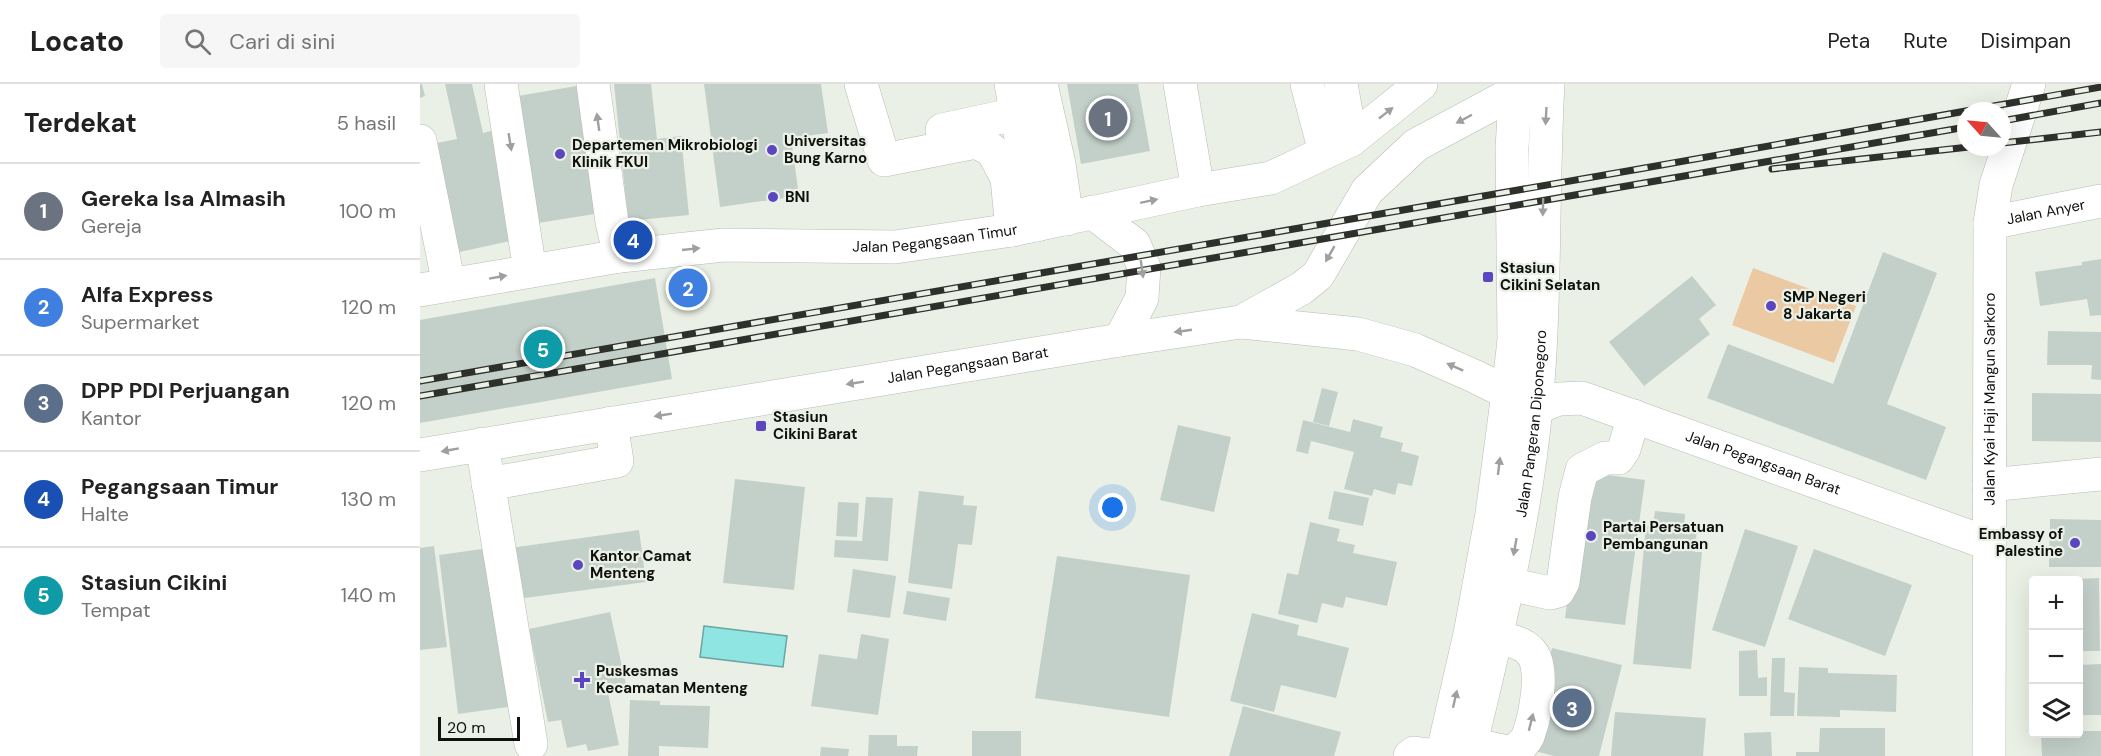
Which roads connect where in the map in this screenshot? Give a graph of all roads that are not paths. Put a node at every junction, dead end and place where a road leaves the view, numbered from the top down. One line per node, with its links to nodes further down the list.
1 (501, 84): 21 (main road, one-way to 21)
2 (593, 84): 20 (main road, one-way to 2)
3 (861, 84): 14 (main road)
4 (1041, 84): 18 (main road)
5 (1180, 84): 16 (main road)
6 (1307, 84): 15 (main road)
7 (1341, 84): 15 (main road)
8 (1421, 84): 15 (main road, Jalan Pegangsaan Timur, one-way to 8)
9 (1548, 84): 25 (main road, Jalan Pangeran Diponegoro, one-way to 25)
10 (2029, 84): 19 (main road, Jalan Kyai Haji Mangun Sarkoro)
11 (1523, 87): 23 (main road, one-way to 23); 25 (main road, Jalan Pangeran Diponegoro)
12 (1014, 99): 14 (main road); 18 (main road)
13 (420, 141): 22 (main road)
14 (879, 143): 18 (main road)
15 (1338, 146): 16 (main road, Jalan Pegangsaan Timur)
16 (1198, 190): 18 (main road, Jalan Pegangsaan Timur, one-way to 16)
17 (2101, 201): 19 (main road, Jalan Anyer)
18 (1052, 221): 20 (main road, Jalan Pegangsaan Timur, one-way to 18); 24 (main road, one-way to 24)
19 (1989, 223): 32 (main road, Jalan Kyai Haji Mangun Sarkoro)
20 (620, 256): 21 (main road, Jalan Pegangsaan Timur)
21 (530, 271): 22 (main road, Jalan Pegangsaan Timur, one-way to 21)
22 (434, 288)
23 (1241, 322): 24 (main road, Jalan Pegangsaan Barat, one-way to 24); 25 (main road, Jalan Pegangsaan Barat, one-way to 23)
24 (1120, 340): 27 (main road, Jalan Pegangsaan Barat, one-way to 27)
25 (1522, 400): 26 (main road, Jalan Pegangsaan Barat); 34 (main road, Jalan Pangeran Diponegoro, one-way to 34); 35 (main road, Jalan Pangeran Diponegoro, one-way to 25)
26 (1634, 416): 33 (main road, Jalan Pegangsaan Barat); 34 (main road)
27 (611, 423): 28 (main road, Jalan Pegangsaan Barat); 31 (main road)
28 (482, 444): 29 (main road, Jalan Pegangsaan Barat, one-way to 29); 31 (main road)
29 (420, 455)
30 (2101, 474): 32 (main road)
31 (488, 484): 36 (main road)
32 (1989, 485): 33 (main road, Jalan Kyai Haji Mangun Sarkoro)
33 (1990, 543): 40 (main road, Jalan Kyai Haji Mangun Sarkoro)
34 (1508, 584): 35 (main road, Jalan Pangeran Diponegoro)
35 (1483, 636): 37 (main road, Jalan Pangeran Diponegoro); 37 (main road, one-way to 35)
36 (531, 744)
37 (1460, 752)
38 (1410, 756): 39 (main road)
39 (1436, 756)
40 (1989, 756)

